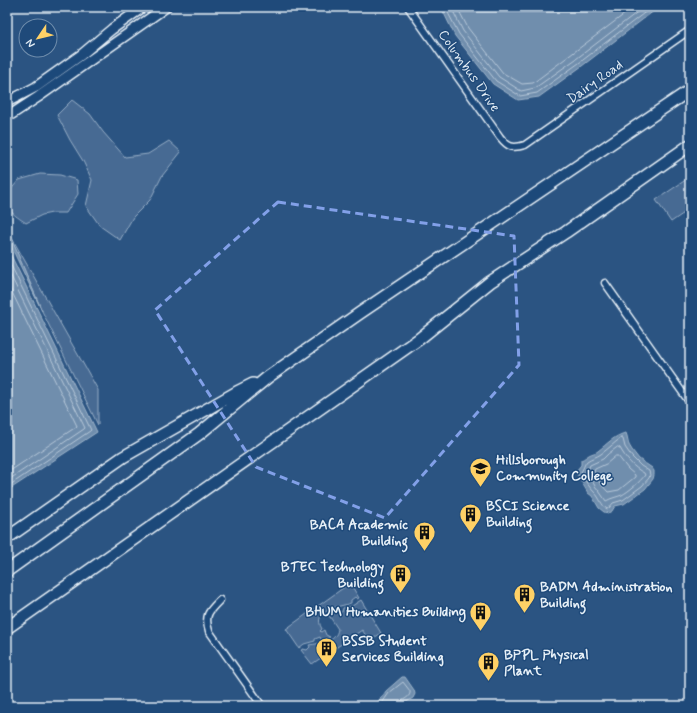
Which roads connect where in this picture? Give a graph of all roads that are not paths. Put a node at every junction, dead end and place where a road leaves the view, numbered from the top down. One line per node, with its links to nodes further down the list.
1 (143, 7): 6 (street)
2 (166, 7): 7 (street)
3 (408, 7): 9 (street, Columbus Drive)
4 (690, 30): 9 (street, Dairy Road)
5 (690, 90): 11 (highway)
6 (7, 102)
7 (7, 116)
8 (690, 145): 16 (highway)
9 (512, 147)
10 (605, 283): 12 (street)
11 (268, 377): 13 (highway); 14 (highway)
12 (690, 403)
13 (7, 538)
14 (7, 571)
15 (220, 600): 17 (street)
16 (7, 628)
17 (262, 706)

